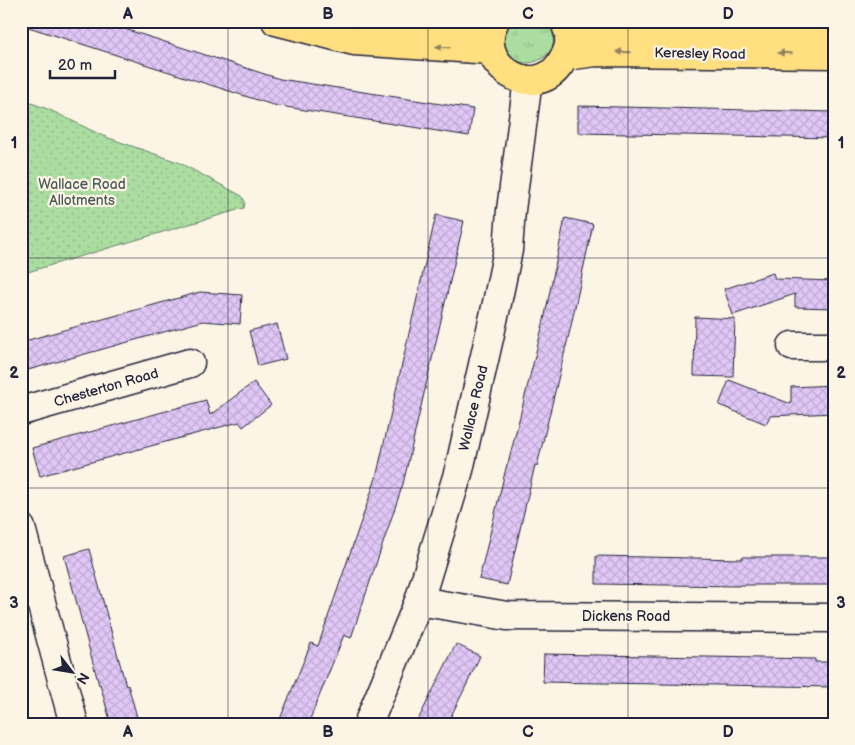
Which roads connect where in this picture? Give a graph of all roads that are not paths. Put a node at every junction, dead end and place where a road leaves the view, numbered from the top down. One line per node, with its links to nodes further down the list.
1 (276, 21): 5 (main road, one-way to 1)
2 (398, 21): 5 (main road)
3 (565, 24): 4 (main road, Keresley Road); 7 (main road)
4 (834, 31)
5 (493, 32): 8 (main road)
6 (834, 54): 7 (main road, Keresley Road, one-way to 7)
7 (566, 56): 8 (main road)
8 (528, 80): 14 (street, Wallace Road)
9 (792, 346): 10 (street)
10 (834, 346)
11 (190, 363): 12 (street, Chesterton Road)
12 (21, 411)
13 (21, 528): 16 (street)
14 (419, 601): 15 (street, Dickens Road); 17 (street, Wallace Road)
15 (834, 618)
16 (74, 724)
17 (368, 724)

